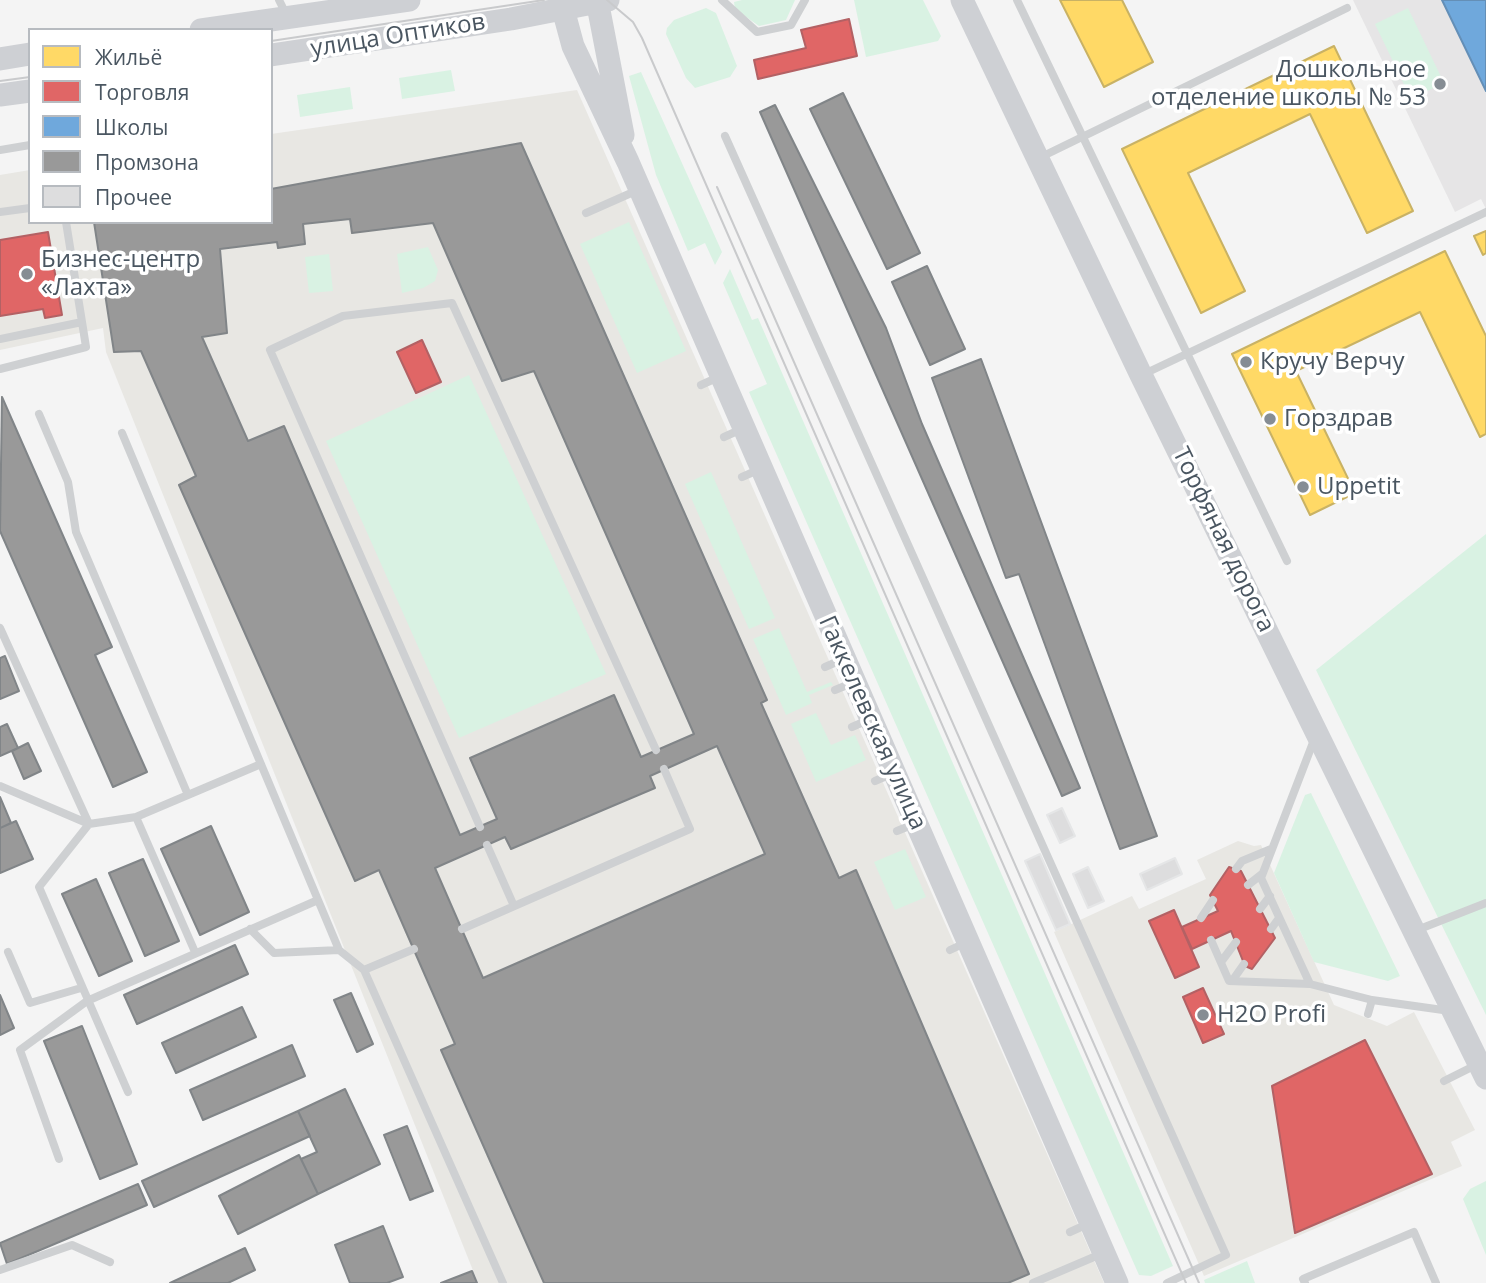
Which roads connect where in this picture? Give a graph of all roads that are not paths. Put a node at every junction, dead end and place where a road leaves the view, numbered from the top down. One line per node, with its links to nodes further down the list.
1 (409, 0): 9 (main road, улица Оптиков)
2 (722, 0): 3 (lane)
3 (804, 0)
4 (962, 0): 20 (main road, Торфяная дорога)
5 (1017, 0): 17 (lane)
6 (601, 1): 7 (main road, улица Оптиков); 21 (main road, Гаккелевская улица)
7 (565, 4): 12 (main road, улица Оптиков); 21 (main road, Гаккелевская улица)
8 (1346, 8): 17 (lane)
9 (283, 9): 10 (main road, улица Оптиков)
10 (209, 28)
11 (28, 54): 13 (main road)
12 (273, 55)
13 (0, 59)
14 (28, 91): 15 (main road)
15 (0, 96)
16 (725, 136): 89 (lane)
17 (1083, 136): 20 (lane); 30 (lane)
18 (28, 145): 19 (lane)
19 (0, 150)
20 (1038, 158): 32 (main road, Торфяная дорога)
21 (628, 162): 22 (main road, Гаккелевская улица)
22 (640, 190): 26 (lane); 83 (main road, Гаккелевская улица)
23 (28, 208): 24 (lane)
24 (0, 212)
25 (1486, 212): 30 (lane)
26 (586, 213)
27 (66, 224): 28 (lane)
28 (82, 322): 29 (lane); 31 (lane)
29 (0, 339)
30 (1188, 353): 32 (lane); 35 (lane)
31 (0, 369)
32 (1141, 375): 37 (main road, Торфяная дорога)
33 (39, 414): 42 (lane)
34 (122, 433): 39 (lane)
35 (1287, 561)
36 (0, 628): 44 (lane)
37 (1317, 730): 47 (lane); 62 (main road, Торфяная дорога)
38 (656, 750): 45 (lane)
39 (261, 764): 42 (lane); 52 (lane)
40 (664, 769): 55 (lane)
41 (0, 786): 44 (lane)
42 (188, 795): 43 (lane)
43 (136, 817): 44 (lane); 68 (lane)
44 (89, 824): 74 (lane)
45 (480, 827)
46 (487, 845): 55 (lane)
47 (1271, 849): 48 (lane); 49 (lane)
48 (1236, 869)
49 (1262, 874): 50 (lane); 51 (lane)
50 (1248, 885)
51 (1270, 896): 56 (lane); 58 (lane)
52 (318, 900): 59 (lane); 66 (lane)
53 (1213, 900): 57 (lane)
54 (1486, 903): 62 (lane)
55 (514, 906): 60 (lane)
56 (1260, 909)
57 (1201, 918)
58 (1279, 918): 61 (lane); 73 (lane)
59 (250, 929): 66 (lane); 68 (lane)
60 (462, 929)
61 (1270, 929)
62 (1414, 931): 77 (main road, Торфяная дорога)
63 (1211, 940): 69 (lane)
64 (1236, 943): 69 (lane)
65 (414, 949): 71 (lane)
66 (339, 950): 71 (lane)
67 (8, 952): 74 (lane)
68 (195, 953): 76 (lane)
69 (1221, 962): 72 (lane)
70 (1244, 964): 72 (lane)
71 (364, 970): 86 (lane)
72 (1232, 981): 73 (lane)
73 (1310, 984): 75 (lane)
74 (81, 988): 76 (lane)
75 (1372, 999): 77 (lane); 78 (lane)
76 (87, 1001): 81 (lane); 82 (lane)
77 (1453, 1011): 79 (main road, Торфяная дорога)
78 (1368, 1014)
79 (1483, 1071): 80 (lane)
80 (1444, 1081)
81 (128, 1092)
82 (59, 1159)
83 (1103, 1253): 87 (lane); 88 (main road, Гаккелевская улица)
84 (110, 1262): 85 (lane)
85 (0, 1270)
86 (503, 1283)
87 (1032, 1283)
88 (1117, 1283)
89 (1167, 1283)
90 (1305, 1283): 91 (lane)
91 (1436, 1283)

